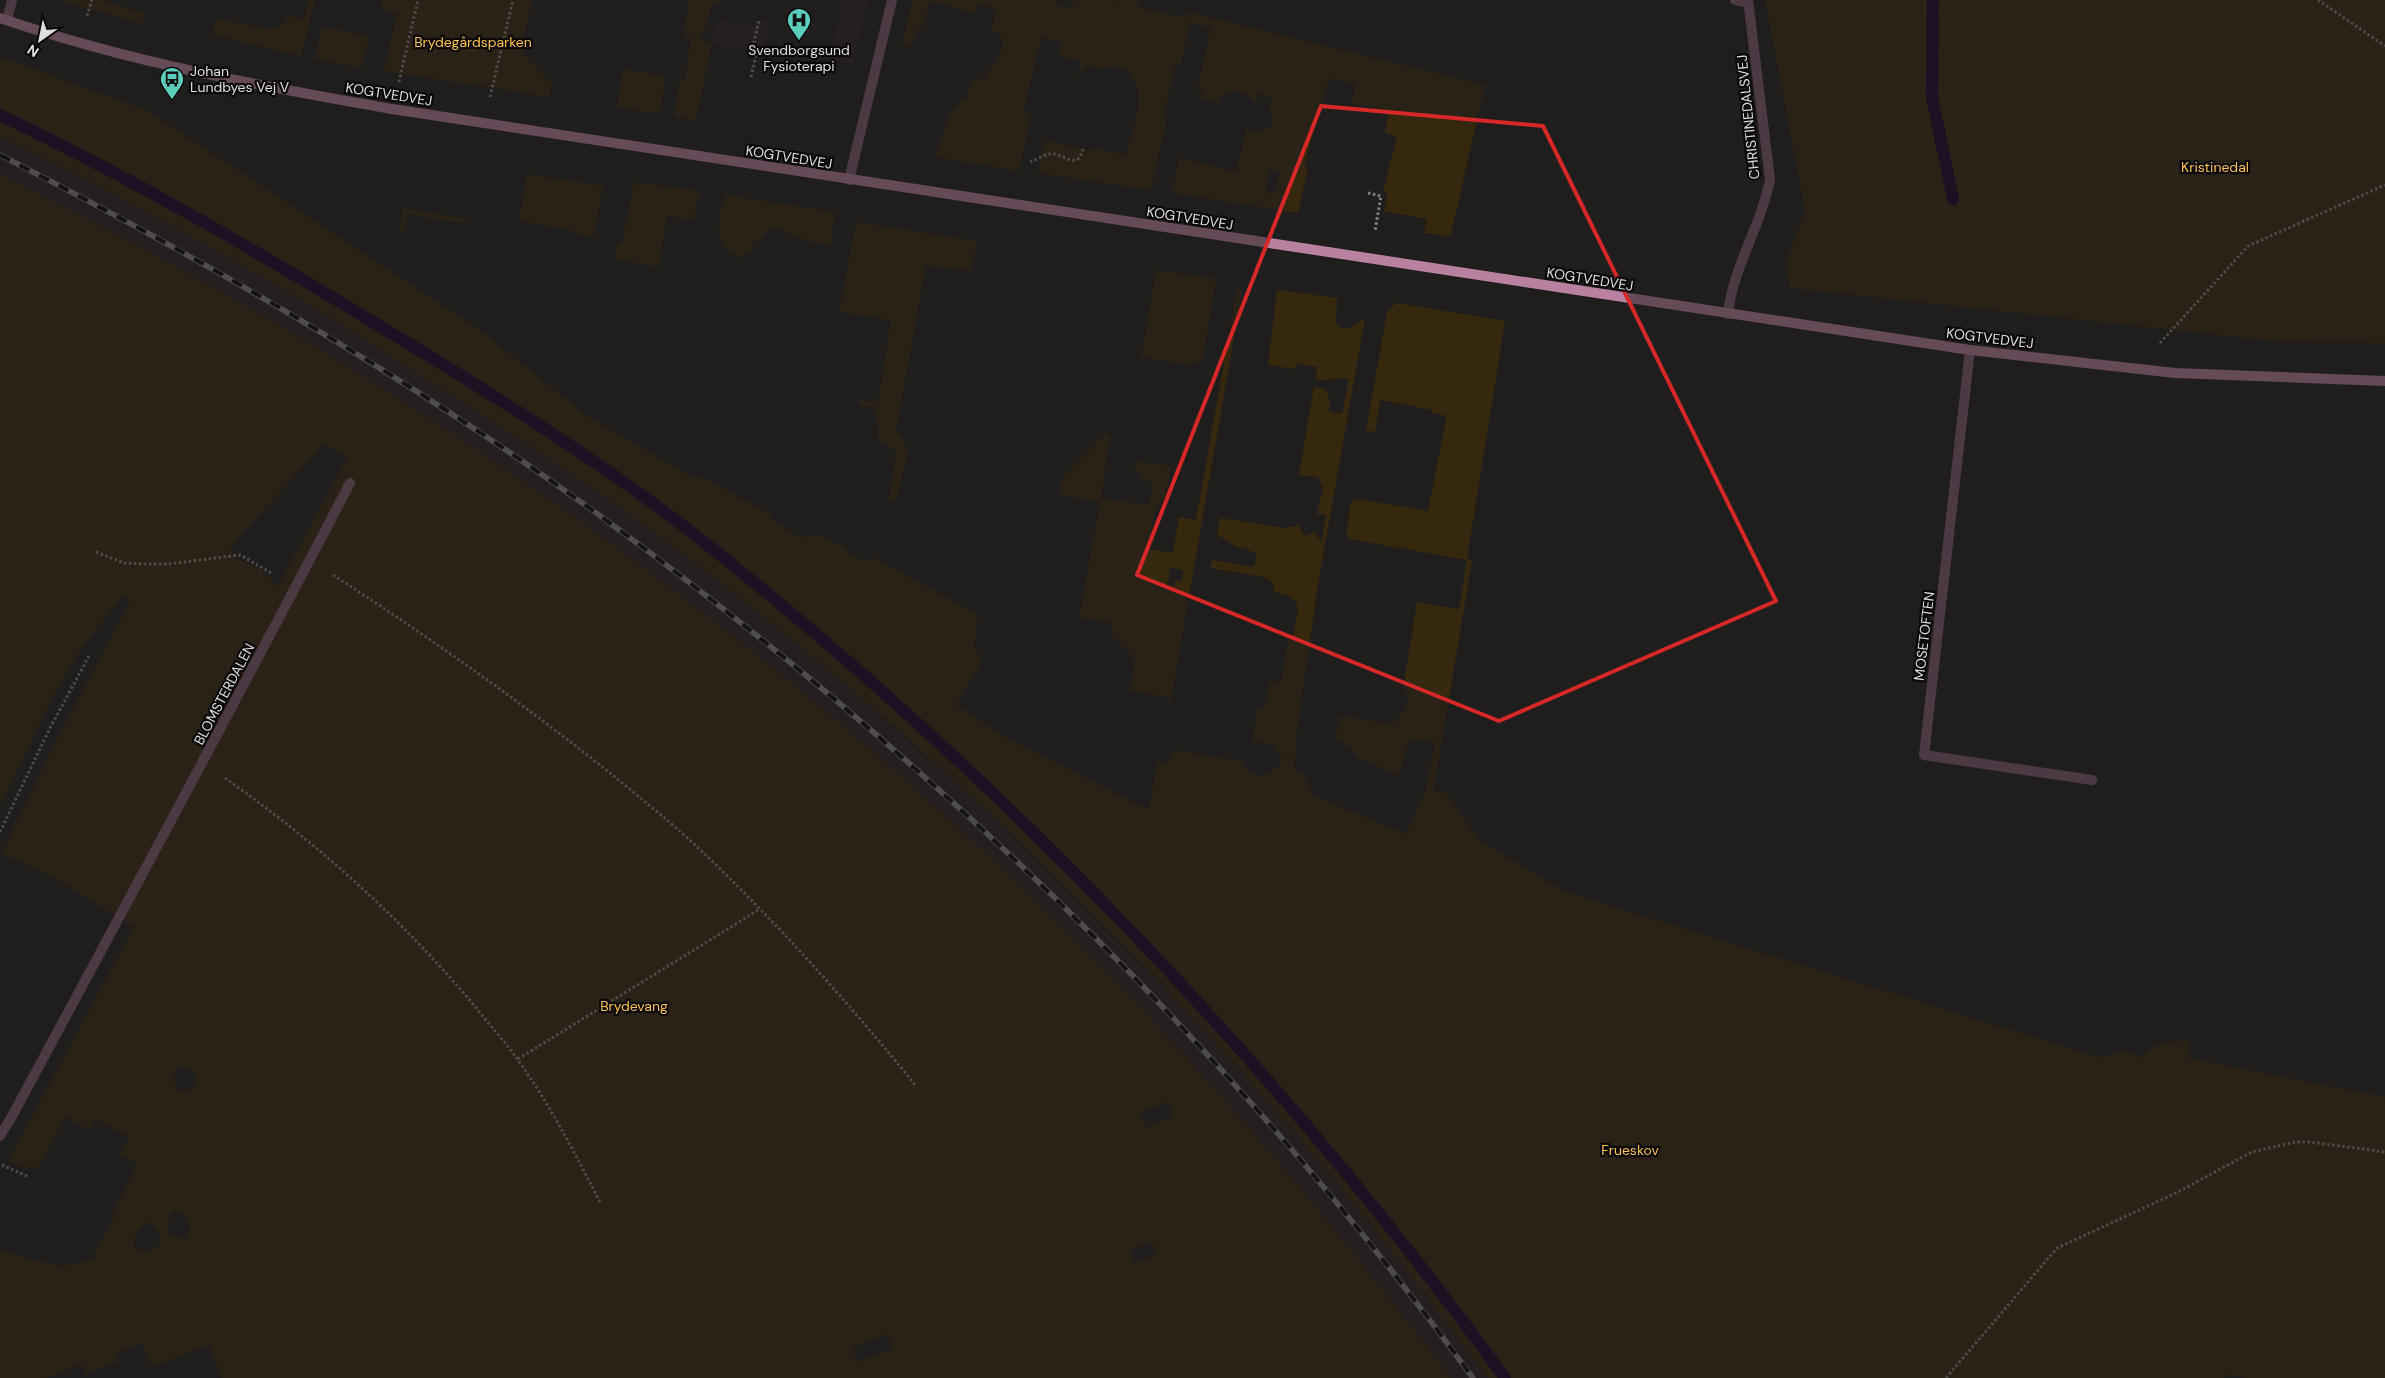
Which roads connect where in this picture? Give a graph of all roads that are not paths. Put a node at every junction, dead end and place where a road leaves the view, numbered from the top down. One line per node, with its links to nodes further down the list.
1 (12, 0): 5 (street)
2 (892, 0): 6 (street)
3 (1735, 0): 4 (street)
4 (1748, 2): 7 (street, CHRISTINEDALSVEJ)
5 (3, 19): 6 (street, KOGTVEDVEJ)
6 (849, 180): 7 (street, KOGTVEDVEJ)
7 (1728, 314): 8 (street, KOGTVEDVEJ)
8 (1970, 350): 9 (street, KOGTVEDVEJ); 11 (street, MOSETOFTEN)
9 (2385, 381)
10 (350, 483): 12 (street, BLOMSTERDALEN)
11 (2092, 780)
12 (0, 1136)

